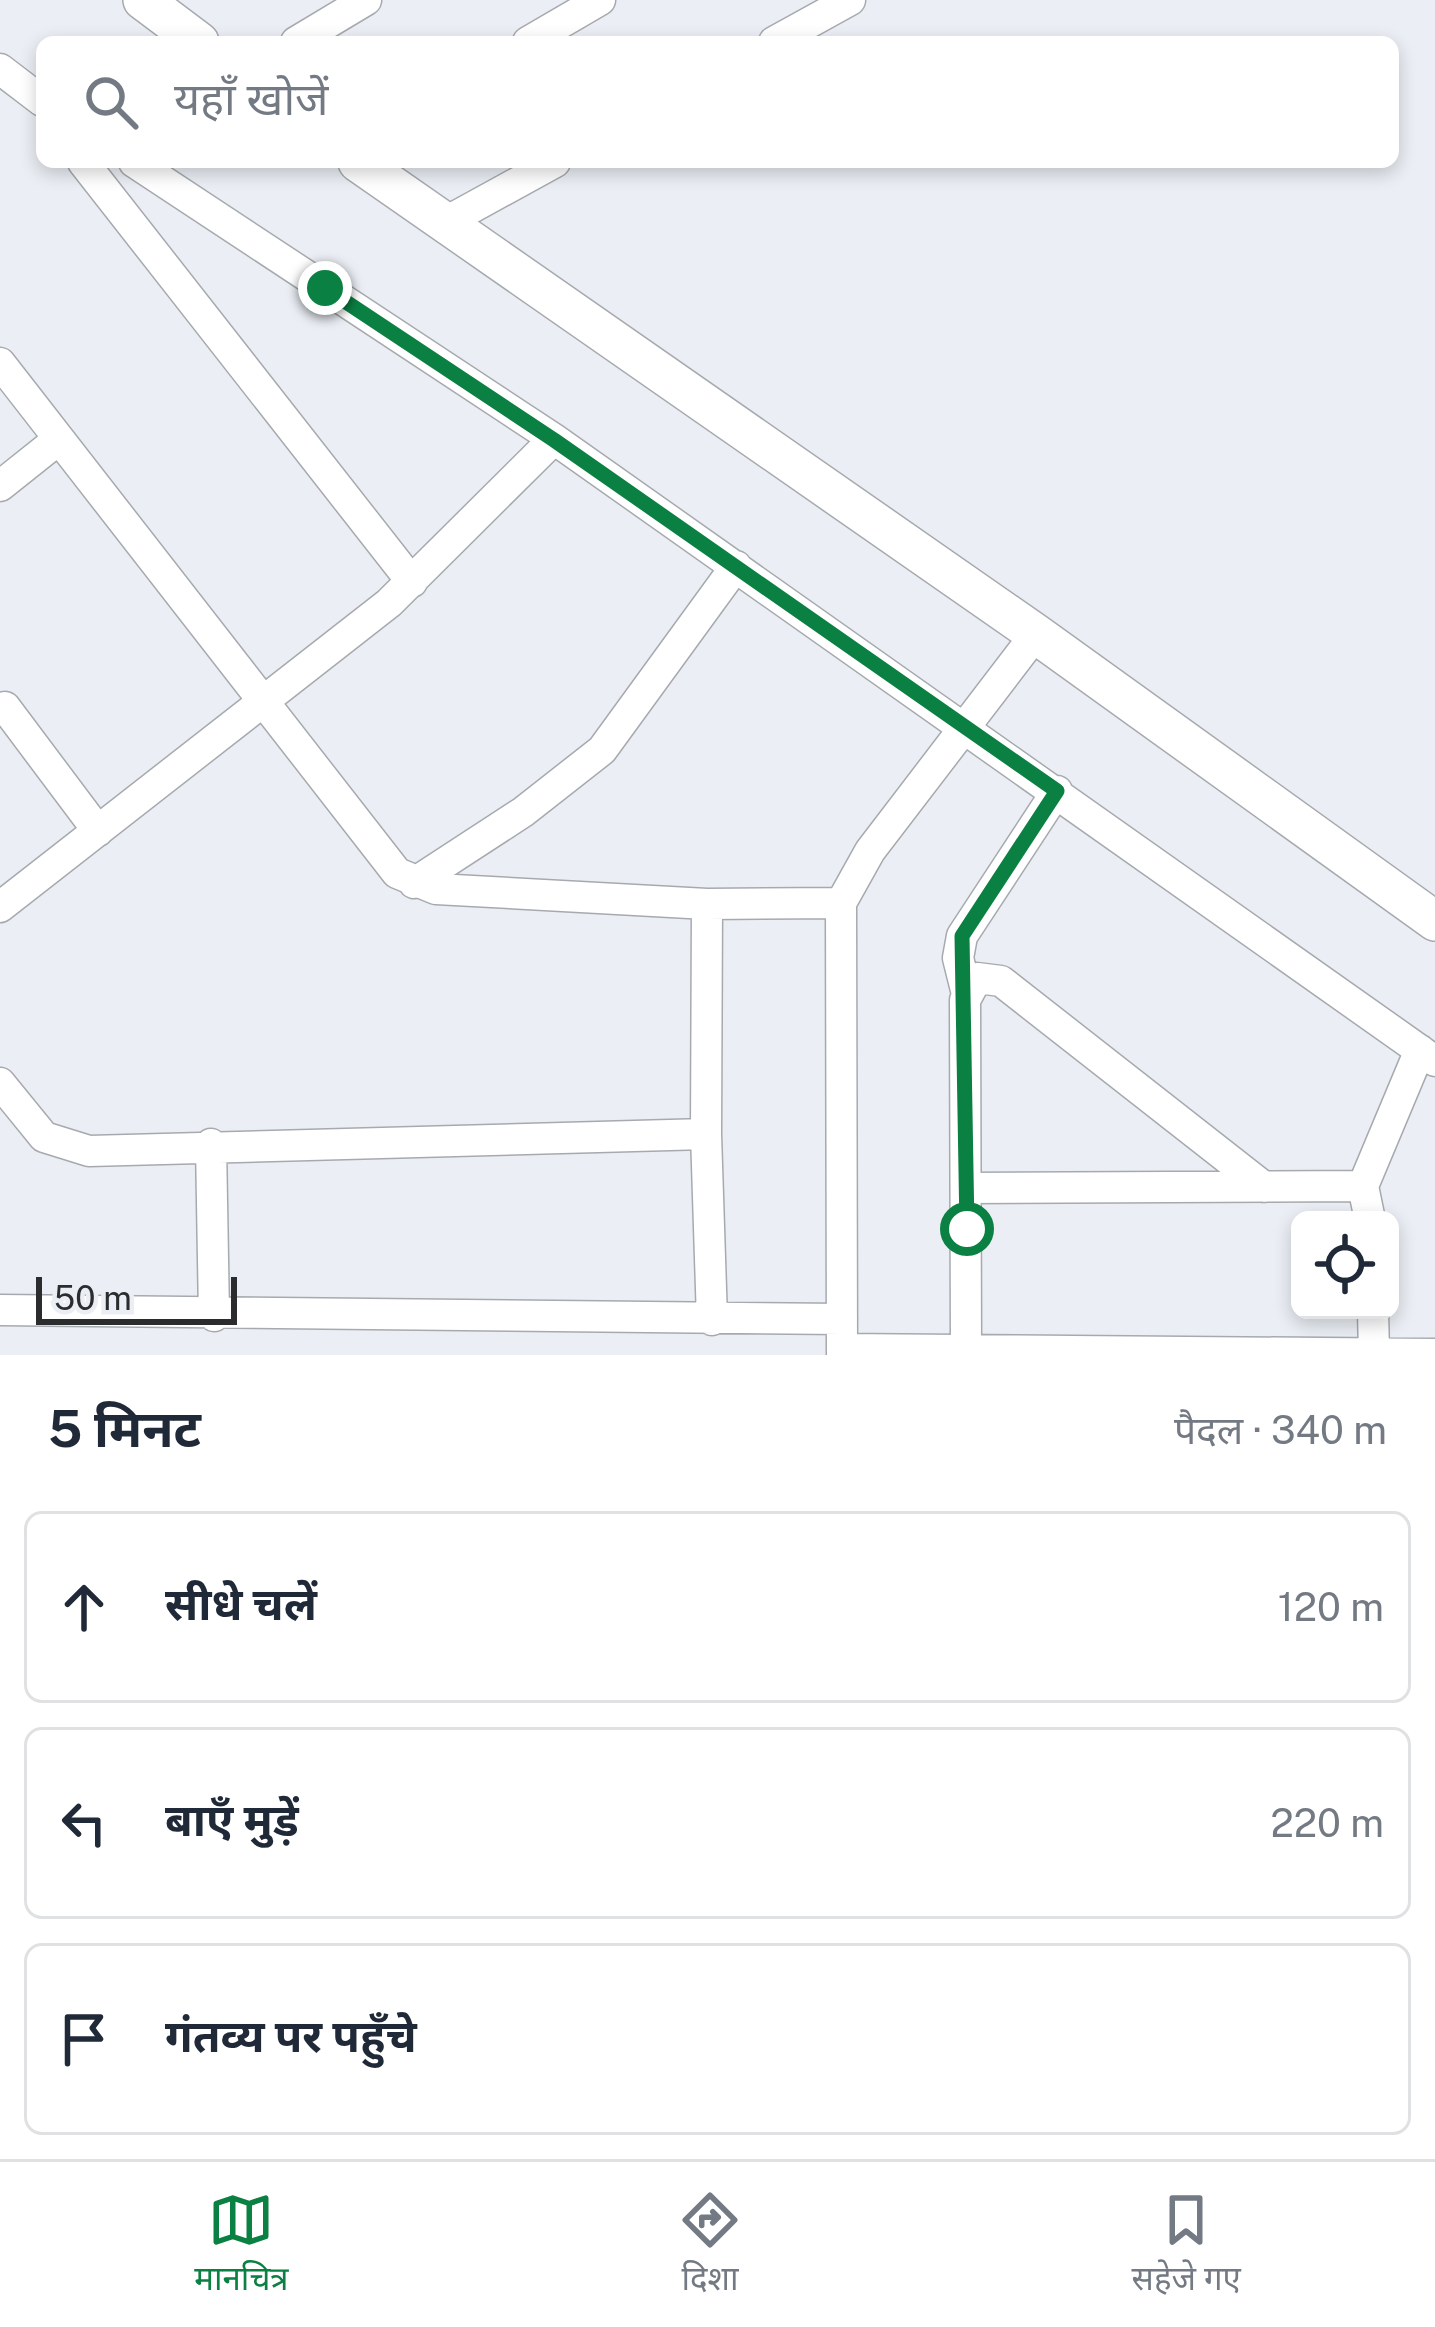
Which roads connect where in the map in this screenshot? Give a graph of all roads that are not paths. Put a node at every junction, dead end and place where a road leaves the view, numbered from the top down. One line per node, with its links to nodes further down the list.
1 (366, 0): 6 (street)
2 (600, 0): 7 (street)
3 (850, 0): 8 (street)
4 (149, 2): 5 (street)
5 (192, 36)
6 (306, 36)
7 (538, 36)
8 (785, 36)
9 (0, 69): 10 (street)
10 (36, 100)
11 (88, 168): 21 (street)
12 (143, 168): 18 (street)
13 (366, 168): 15 (street)
14 (544, 168): 15 (street)
15 (444, 223): 22 (street)
16 (0, 364): 17 (street)
17 (59, 440): 19 (street); 23 (street)
18 (554, 440): 20 (street); 21 (street)
19 (0, 486)
20 (736, 566): 25 (street); 28 (street)
21 (412, 582): 23 (street)
22 (1036, 634): 25 (street); 32 (street)
23 (263, 704): 27 (street); 28 (street)
24 (2, 706): 27 (street)
25 (966, 727): 26 (street); 29 (street)
26 (1057, 791): 33 (street); 34 (street)
27 (98, 831): 31 (street)
28 (414, 883): 30 (street)
29 (841, 903): 30 (street); 46 (street)
30 (706, 904): 36 (street)
31 (0, 907)
32 (1435, 921)
33 (966, 990): 39 (street); 40 (street)
34 (1428, 1056): 38 (street)
35 (0, 1083): 37 (street)
36 (706, 1134): 37 (street); 45 (street)
37 (211, 1144): 43 (street)
38 (1363, 1186): 39 (street); 41 (street)
39 (1264, 1187): 40 (street)
40 (967, 1188): 47 (street)
41 (1368, 1211)
42 (0, 1310): 43 (street)
43 (214, 1316): 45 (street)
44 (1373, 1319): 48 (street)
45 (712, 1320): 46 (street)
46 (842, 1341): 47 (street)
47 (966, 1352): 48 (street)
48 (1374, 1354): 49 (street)
49 (1435, 1354)

